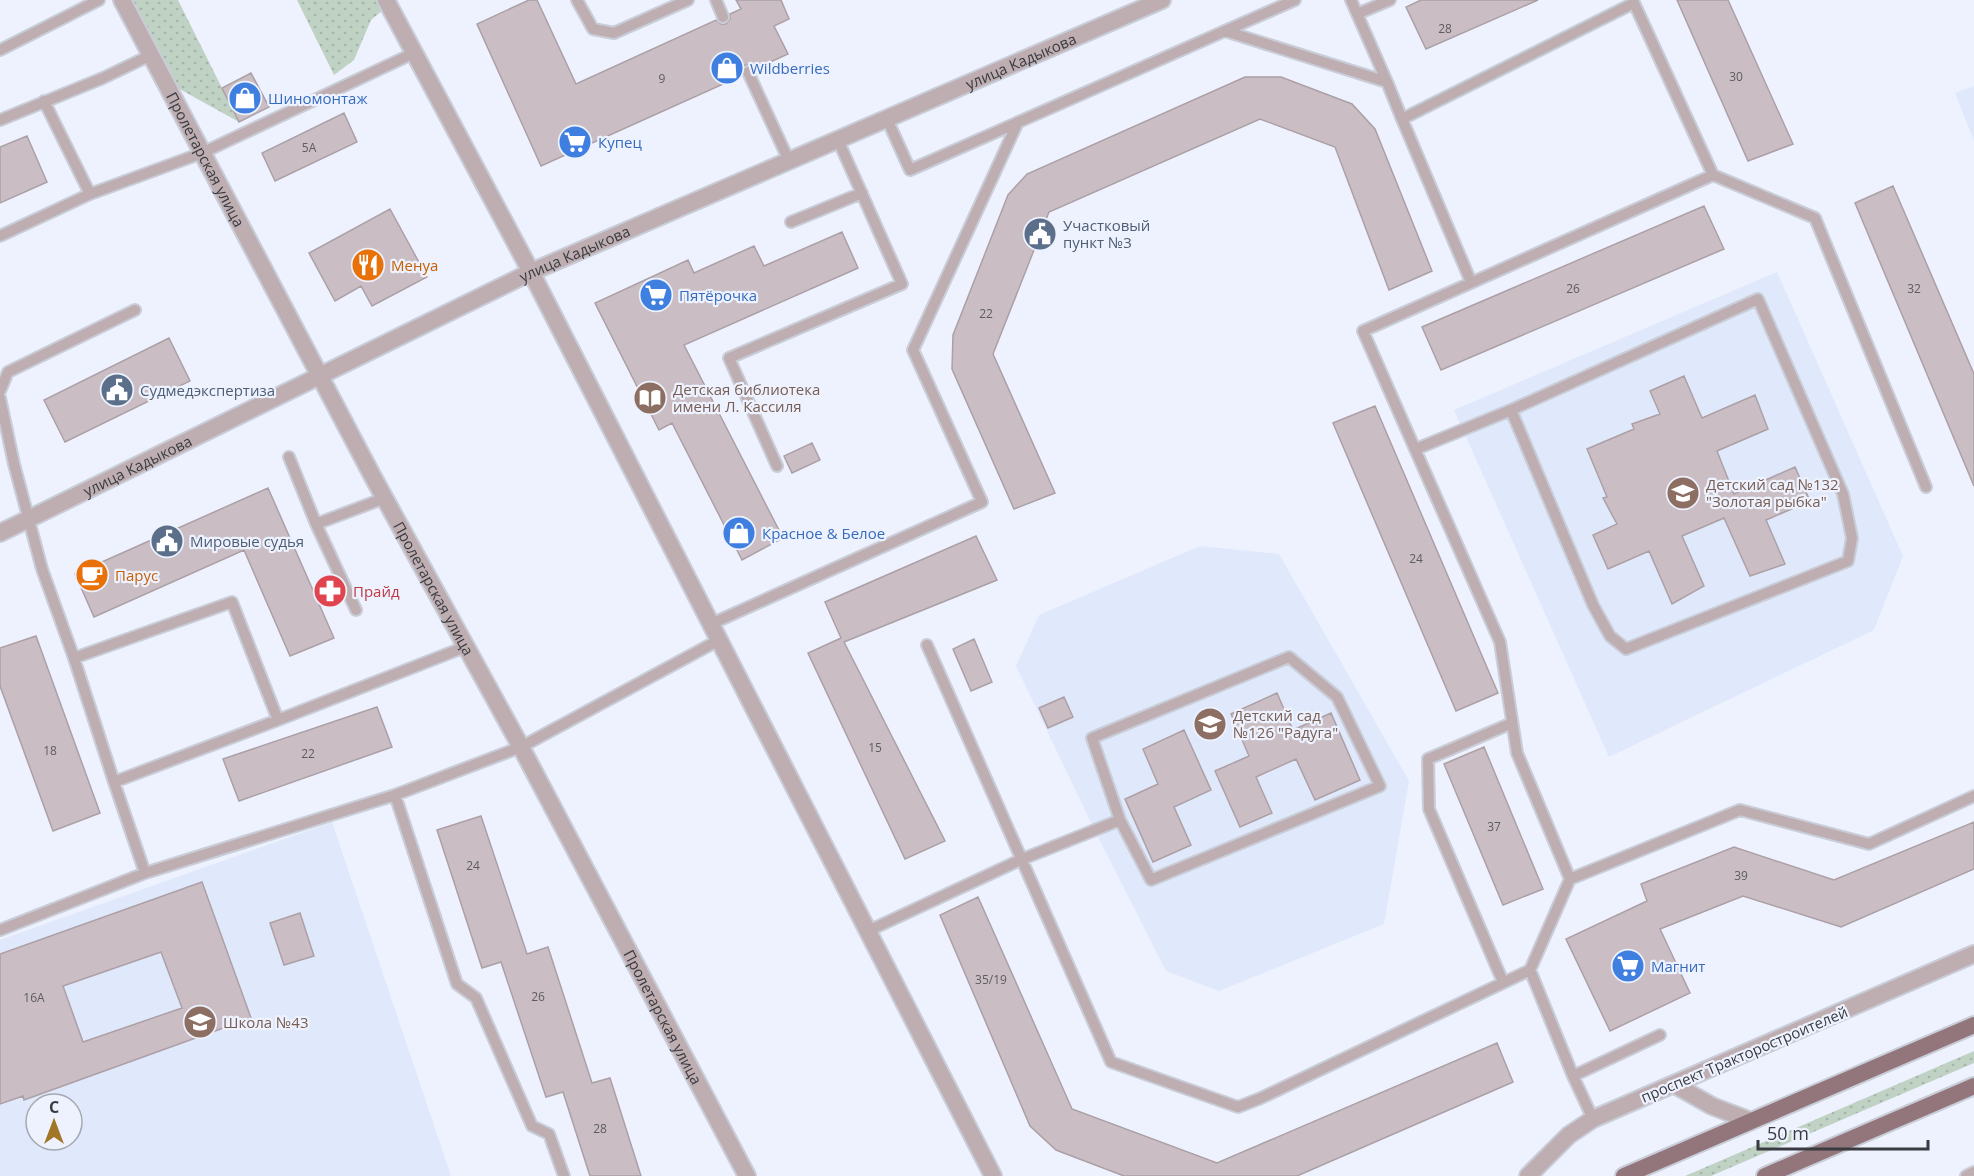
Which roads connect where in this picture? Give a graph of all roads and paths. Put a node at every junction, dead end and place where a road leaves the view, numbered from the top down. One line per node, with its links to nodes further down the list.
1 (99, 0): 15 (lane)
2 (122, 0): 17 (street, Пролетарская улица)
3 (577, 0): 4 (lane)
4 (688, 0)
5 (716, 0): 13 (lane)
6 (1162, 0): 21 (street, улица Кадыкова)
7 (1295, 0): 14 (lane)
8 (1351, 0): 12 (lane)
9 (1390, 0): 12 (lane)
10 (1635, 1): 22 (lane); 28 (lane)
11 (391, 2): 16 (street)
12 (1357, 14): 19 (lane)
13 (723, 17)
14 (1225, 31): 19 (lane); 24 (lane)
15 (0, 50)
16 (414, 52): 26 (lane); 33 (street)
17 (151, 55): 20 (lane); 26 (street, Пролетарская улица)
18 (748, 72): 27 (lane)
19 (1387, 82): 22 (lane)
20 (44, 101): 23 (lane); 30 (lane)
21 (887, 119): 24 (lane); 25 (street, улица Кадыкова)
22 (1402, 119): 34 (lane)
23 (0, 120)
24 (1018, 122): 49 (lane)
25 (838, 140): 27 (street, улица Кадыкова); 29 (lane)
26 (202, 153): 30 (lane); 36 (street, Пролетарская улица)
27 (789, 161): 33 (street, улица Кадыкова)
28 (1713, 175): 34 (lane); 43 (lane)
29 (861, 193): 31 (lane); 42 (lane)
30 (90, 194): 32 (lane)
31 (791, 222)
32 (0, 236)
33 (531, 272): 36 (street, улица Кадыкова); 49 (street)
34 (1471, 282): 40 (lane)
35 (135, 310): 37 (lane)
36 (319, 375): 44 (street, Пролетарская улица); 45 (street, улица Кадыкова)
37 (0, 391)
38 (0, 398): 45 (lane)
39 (1510, 410): 39 (lane); 40 (lane)
40 (1416, 449): 55 (lane)
41 (289, 457): 46 (lane)
42 (777, 466)
43 (1926, 487)
44 (385, 498): 46 (lane); 52 (street, Пролетарская улица)
45 (30, 519): 47 (street, улица Кадыкова); 53 (lane)
46 (316, 524): 48 (lane)
47 (0, 533)
48 (356, 610)
49 (711, 624): 50 (street)
50 (719, 640): 56 (lane); 65 (street)
51 (927, 645): 61 (lane)
52 (465, 647): 54 (lane); 56 (street, Пролетарская улица)
53 (74, 658): 54 (lane); 57 (lane)
54 (278, 720): 57 (lane)
55 (1512, 723): 63 (lane); 68 (lane)
56 (521, 747): 58 (lane); 78 (street, Пролетарская улица)
57 (114, 782): 62 (lane)
58 (395, 795): 62 (lane); 77 (lane)
59 (1974, 796): 63 (lane)
60 (1120, 820): 60 (lane); 61 (lane)
61 (1020, 860): 65 (lane); 68 (lane)
62 (146, 873): 64 (lane)
63 (1570, 879): 67 (lane)
64 (0, 930)
65 (868, 931): 79 (street)
66 (1974, 954): 72 (street, проспект Тракторостроителей)
67 (1530, 970): 68 (lane); 71 (lane)
68 (1503, 982)
69 (1974, 1024): 75 (main road)
70 (1660, 1035): 71 (lane)
71 (1573, 1076): 74 (lane)
72 (1675, 1085): 74 (street, проспект Тракторостроителей); 75 (street)
73 (1974, 1086): 82 (main road)
74 (1593, 1119): 80 (street, проспект Тракторостроителей)
75 (1751, 1121): 81 (main road)
76 (1974, 1172): 83 (lane)
77 (564, 1176)
78 (747, 1176)
79 (993, 1176)
80 (1528, 1176)
81 (1624, 1176)
82 (1765, 1176)
83 (1966, 1176)

